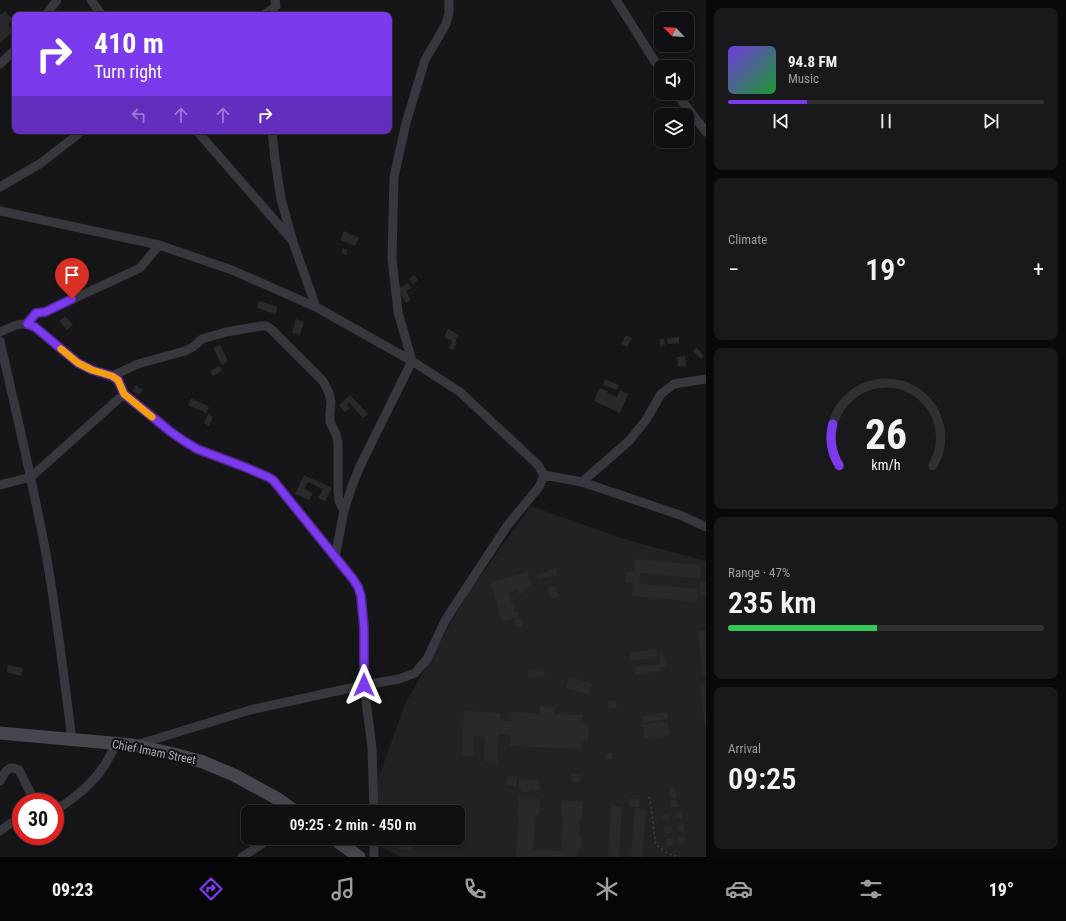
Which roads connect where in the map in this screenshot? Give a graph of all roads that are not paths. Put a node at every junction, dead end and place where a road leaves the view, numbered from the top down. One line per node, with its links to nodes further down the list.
1 (57, 0): 6 (street)
2 (91, 0): 7 (street)
3 (449, 0): 25 (street)
4 (616, 0): 10 (street)
5 (276, 5): 8 (street)
6 (48, 12)
7 (100, 12)
8 (268, 12)
9 (12, 53): 11 (street)
10 (654, 60)
11 (0, 64)
12 (681, 100): 13 (street)
13 (706, 132)
14 (78, 134): 17 (street)
15 (200, 134): 19 (street)
16 (272, 134): 19 (street)
17 (0, 187)
18 (0, 211): 20 (street)
19 (293, 242): 21 (street)
20 (159, 245): 21 (street); 22 (street)
21 (316, 307): 25 (street)
22 (27, 324): 23 (street); 26 (street)
23 (0, 332)
24 (0, 341): 30 (street)
25 (412, 361): 29 (street); 33 (street)
26 (112, 376): 28 (street); 33 (street)
27 (706, 379): 31 (street)
28 (124, 394): 30 (street); 35 (street)
29 (544, 474): 31 (street); 36 (street)
30 (31, 477): 32 (street); 38 (street)
31 (582, 482): 34 (street)
32 (0, 485)
33 (344, 512): 35 (street)
34 (706, 527)
35 (335, 557): 36 (street)
36 (364, 685): 40 (street); 45 (street)
37 (0, 733): 38 (street, Chief Imam Street)
38 (72, 740): 39 (street, Chief Imam Street)
39 (116, 744): 40 (street, Chief Imam Street); 43 (street)
40 (133, 746): 44 (street, Chief Imam Street)
41 (0, 781): 42 (street)
42 (30, 793)
43 (64, 804)
44 (285, 805)
45 (374, 805)
46 (12, 823): 47 (street)
47 (0, 831)
48 (260, 845): 51 (street)
49 (343, 845): 52 (street)
50 (374, 845): 53 (street)
51 (242, 857)
52 (359, 857)
53 (374, 857)

